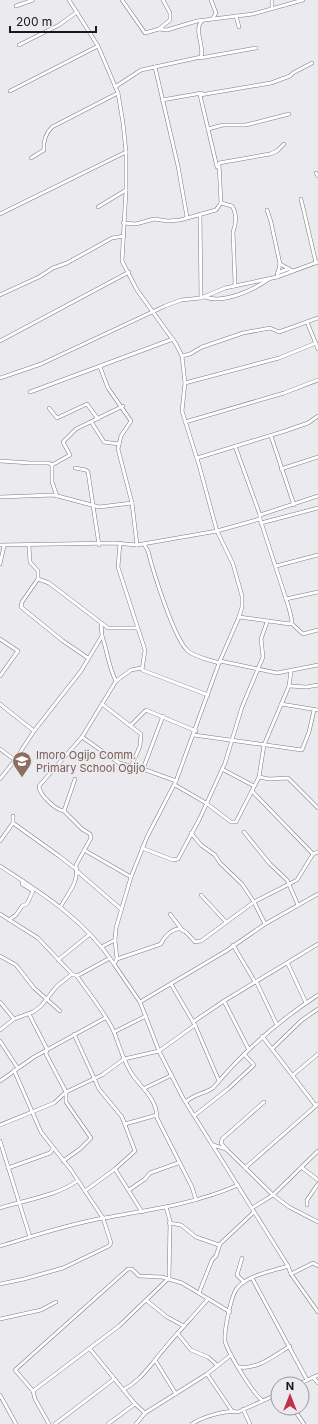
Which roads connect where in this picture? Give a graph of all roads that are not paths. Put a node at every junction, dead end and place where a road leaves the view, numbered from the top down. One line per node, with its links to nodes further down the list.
1 (33, 0): 8 (street)
2 (69, 0): 10 (street)
3 (122, 0): 15 (street)
4 (163, 0): 15 (street)
5 (212, 0): 12 (street)
6 (272, 0): 9 (street)
7 (303, 0): 9 (street)
8 (16, 6)
9 (272, 8): 11 (street)
10 (77, 12): 16 (street); 17 (street)
11 (236, 16): 12 (street); 14 (street)
12 (213, 18): 13 (street)
13 (204, 20): 15 (street); 19 (street)
14 (239, 27)
15 (159, 29)
16 (19, 45)
17 (98, 46): 22 (street); 23 (street)
18 (256, 48): 19 (street)
19 (198, 59): 21 (street)
20 (312, 63): 25 (street)
21 (154, 67): 22 (street); 26 (street)
22 (115, 88): 24 (street)
23 (10, 91)
24 (118, 93): 30 (street); 31 (street)
25 (202, 93): 26 (street); 28 (street)
26 (162, 100): 40 (street)
27 (289, 114): 28 (street)
28 (208, 128): 32 (street)
29 (284, 144): 32 (street)
30 (126, 152): 33 (street); 38 (street)
31 (31, 158)
32 (218, 169): 35 (street)
33 (126, 190): 36 (street); 41 (street)
34 (301, 199): 43 (street)
35 (221, 203): 39 (street); 50 (street)
36 (98, 207)
37 (267, 210): 44 (street)
38 (0, 214)
39 (200, 214): 40 (street); 53 (street)
40 (187, 217): 41 (street)
41 (123, 223): 42 (street)
42 (124, 236): 47 (street); 51 (street)
43 (317, 262): 46 (street)
44 (280, 264): 45 (street); 48 (street)
45 (288, 269): 46 (street); 48 (street)
46 (293, 271): 48 (street)
47 (129, 272): 54 (street); 58 (street)
48 (277, 275): 49 (street)
49 (270, 278): 50 (street); 52 (street)
50 (235, 285): 52 (street)
51 (0, 295)
52 (205, 296): 53 (street)
53 (201, 298): 54 (street)
54 (154, 312): 57 (street); 63 (street)
55 (318, 318): 56 (street)
56 (307, 322): 59 (street); 61 (street)
57 (173, 339): 61 (street); 62 (street)
58 (0, 341)
59 (316, 344): 60 (street); 65 (street)
60 (318, 349)
61 (182, 356): 65 (street)
62 (100, 367): 66 (street); 67 (street)
63 (0, 378)
64 (318, 380): 72 (street)
65 (185, 382): 72 (street)
66 (30, 392)
67 (123, 406): 70 (street); 74 (street)
68 (49, 408): 70 (street)
69 (318, 416): 73 (street)
70 (98, 419): 71 (street)
71 (92, 422): 74 (street); 79 (street)
72 (185, 422): 77 (street)
73 (271, 436): 75 (street); 81 (street)
74 (119, 444): 85 (street)
75 (235, 446): 77 (street); 89 (street)
76 (318, 457): 81 (street)
77 (197, 458): 91 (street)
78 (0, 461): 79 (street)
79 (52, 465): 82 (street)
80 (75, 468): 86 (street)
81 (281, 469): 87 (street)
82 (57, 496): 84 (street); 86 (street)
83 (318, 496): 87 (street)
84 (0, 497)
85 (132, 503): 86 (street); 95 (street)
86 (92, 505): 94 (street)
87 (294, 505): 89 (street)
88 (318, 508): 90 (street)
89 (260, 517): 90 (street); 91 (street)
90 (261, 523): 101 (street)
91 (217, 531): 93 (street); 105 (street)
92 (120, 543): 94 (street); 95 (street); 110 (street)
93 (144, 544): 95 (street); 115 (street)
94 (99, 545): 98 (street)
95 (137, 545)
96 (0, 546): 97 (street)
97 (4, 546): 98 (street); 100 (street)
98 (29, 546): 102 (street)
99 (318, 555): 101 (street)
100 (0, 564)
101 (276, 566): 104 (street)
102 (38, 579): 107 (street); 114 (street)
103 (318, 592): 104 (street)
104 (286, 599): 108 (street)
105 (239, 617): 106 (street); 115 (street)
106 (267, 622): 108 (street); 118 (street)
107 (101, 623): 109 (street); 112 (street)
108 (291, 623): 111 (street)
109 (108, 628): 110 (street); 112 (street)
110 (137, 628): 117 (street)
111 (318, 630)
112 (102, 635): 114 (street); 121 (street)
113 (0, 639): 120 (street)
114 (88, 658): 125 (street)
115 (220, 662): 118 (street); 126 (street)
116 (318, 665): 119 (street)
117 (141, 668): 121 (street); 126 (street)
118 (258, 670): 119 (street); 138 (street)
119 (291, 671): 124 (street)
120 (0, 676)
121 (116, 681): 128 (street)
122 (64, 685): 125 (street)
123 (318, 685): 124 (street)
124 (289, 686): 129 (street)
125 (68, 689): 134 (street)
126 (208, 694): 135 (street)
127 (0, 704): 134 (street)
128 (102, 704): 133 (street); 137 (street)
129 (281, 704): 130 (street); 139 (street)
130 (314, 710): 131 (street); 139 (street)
131 (318, 710)
132 (163, 716): 133 (street); 135 (street); 143 (street)
133 (130, 726): 142 (street)
134 (34, 731): 141 (street)
135 (196, 731): 136 (street)
136 (194, 735): 138 (street); 148 (street)
137 (82, 737): 142 (street); 154 (street)
138 (232, 742): 139 (street); 144 (street)
139 (264, 745): 145 (street)
140 (0, 749): 141 (street)
141 (15, 760): 146 (street)
142 (131, 767): 143 (street)
143 (143, 769): 148 (street)
144 (222, 769): 150 (street); 152 (street)
145 (259, 777): 150 (street); 153 (street)
146 (0, 779)
147 (75, 779): 154 (street)
148 (176, 781): 149 (street)
149 (174, 785): 152 (street); 160 (street)
150 (254, 786): 151 (street)
151 (252, 791): 152 (street); 163 (street)
152 (206, 803): 158 (street)
153 (318, 808)
154 (64, 811): 161 (street)
155 (13, 816): 156 (street)
156 (13, 823): 159 (street); 165 (street)
157 (244, 832): 168 (street)
158 (191, 833): 160 (street); 171 (street)
159 (0, 841)
160 (142, 848): 166 (street)
161 (84, 850): 165 (street); 166 (street)
162 (318, 852): 163 (street)
163 (314, 854): 168 (street)
164 (0, 866): 167 (street)
165 (77, 871): 173 (street); 174 (street)
166 (131, 877): 174 (street)
167 (23, 881): 173 (street); 177 (street)
168 (288, 885): 171 (street); 172 (street)
169 (318, 894): 172 (street)
170 (201, 895): 178 (street)
171 (254, 902): 178 (street); 179 (street)
172 (298, 905): 179 (street)
173 (60, 906): 181 (street)
174 (121, 909): 182 (street)
175 (0, 914): 177 (street)
176 (170, 914): 180 (street)
177 (9, 920): 189 (street)
178 (226, 922): 180 (street)
179 (265, 924): 184 (street)
180 (183, 930): 188 (street)
181 (90, 934): 185 (street); 189 (street)
182 (115, 940): 185 (street); 188 (street)
183 (318, 944): 191 (street)
184 (233, 945): 194 (street); 195 (street)
185 (101, 947): 187 (street)
186 (0, 956): 197 (street)
187 (110, 958): 190 (street); 193 (street)
188 (117, 959): 190 (street)
189 (58, 960): 192 (street)
190 (114, 964): 200 (street)
191 (288, 964): 194 (street); 201 (street)
192 (72, 974): 193 (street); 197 (street)
193 (77, 976): 206 (street)
194 (255, 982): 198 (street); 209 (street)
195 (172, 984): 200 (street); 208 (street)
196 (318, 995): 201 (street)
197 (46, 998): 203 (street); 204 (street)
198 (224, 1001): 208 (street); 218 (street)
199 (0, 1002): 207 (street)
200 (140, 1002): 205 (street)
201 (306, 1003): 209 (street)
202 (318, 1009): 215 (street)
203 (60, 1011)
204 (28, 1014): 207 (street); 216 (street)
205 (146, 1016): 211 (street); 217 (street)
206 (105, 1018): 211 (street); 212 (street)
207 (14, 1020): 210 (street)
208 (194, 1023): 217 (street); 227 (street)
209 (276, 1023): 213 (street)
210 (0, 1030)
211 (114, 1032): 221 (street)
212 (74, 1034): 216 (street); 225 (street)
213 (262, 1036): 215 (street); 218 (street)
214 (0, 1041): 222 (street)
215 (272, 1048): 224 (street)
216 (47, 1049): 222 (street); 229 (street)
217 (159, 1050): 221 (street); 223 (street)
218 (249, 1050): 219 (street)
219 (244, 1054): 227 (street); 235 (street)
220 (318, 1054): 224 (street)
221 (124, 1059): 225 (street); 228 (street)
222 (16, 1068): 226 (street); 233 (street)
223 (172, 1075): 228 (street); 230 (street)
224 (293, 1075): 232 (street)
225 (95, 1078): 229 (street); 236 (street)
226 (0, 1081)
227 (219, 1081): 230 (street)
228 (145, 1088): 234 (street)
229 (66, 1092): 233 (street); 243 (street)
230 (186, 1102): 235 (street)
231 (264, 1102): 241 (street)
232 (317, 1105): 247 (street)
233 (32, 1111): 237 (street); 240 (street)
234 (158, 1115): 236 (street); 244 (street)
235 (195, 1115): 239 (street)
236 (125, 1124): 248 (street)
237 (0, 1125)
238 (0, 1141): 246 (street)
239 (212, 1145): 241 (street); 252 (street)
240 (53, 1149): 243 (street); 246 (street)
241 (226, 1149): 247 (street)
242 (318, 1151): 245 (street)
243 (63, 1161): 250 (street)
244 (178, 1163): 254 (street); 256 (street)
245 (301, 1167): 249 (street); 255 (street)
246 (8, 1168): 257 (street)
247 (245, 1168): 255 (street)
248 (116, 1169): 253 (street); 254 (street)
249 (318, 1180)
250 (77, 1181): 253 (street); 257 (street)
251 (318, 1184): 258 (street)
252 (238, 1185): 256 (street); 261 (street)
253 (85, 1190): 264 (street)
254 (129, 1190): 262 (street)
255 (273, 1195): 261 (street); 265 (street)
256 (196, 1200): 259 (street)
257 (19, 1202): 260 (street); 267 (street)
258 (307, 1205)
259 (166, 1207): 262 (street); 266 (street)
260 (0, 1208)
261 (252, 1208): 263 (street)
262 (142, 1212): 264 (street)
263 (254, 1212): 268 (street); 271 (street)
264 (103, 1218): 267 (street); 277 (street)
265 (318, 1222)
266 (169, 1223): 268 (street); 274 (street)
267 (30, 1237): 269 (street)
268 (219, 1245): 278 (street)
269 (0, 1246)
270 (242, 1258): 276 (street)
271 (288, 1266): 273 (street); 275 (street)
272 (318, 1266): 273 (street)
273 (291, 1274): 283 (street)
274 (169, 1278): 278 (street); 280 (street); 301 (street)
275 (252, 1278): 276 (street); 287 (street)
276 (244, 1282): 282 (street)
277 (0, 1284)
278 (199, 1294): 279 (street)
279 (208, 1299): 282 (street); 285 (street)
280 (146, 1300): 285 (street); 288 (street)
281 (56, 1302): 284 (street)
282 (230, 1312): 289 (street)
283 (318, 1312)
284 (0, 1319)
285 (184, 1326): 286 (street)
286 (178, 1334): 290 (street); 291 (street)
287 (290, 1346): 292 (street); 295 (street)
288 (90, 1349): 297 (street); 301 (street)
289 (231, 1355): 291 (street); 292 (street)
290 (155, 1360): 300 (street); 302 (street)
291 (217, 1365): 293 (street)
292 (239, 1366): 305 (street)
293 (207, 1374): 302 (street); 308 (street)
294 (318, 1374): 296 (street)
295 (305, 1376)
296 (314, 1377): 298 (street); 299 (street)
297 (114, 1379): 300 (street); 313 (street)
298 (310, 1379)
299 (318, 1383)
300 (123, 1390): 306 (street)
301 (33, 1391): 312 (street)
302 (176, 1394): 309 (street)
303 (270, 1397): 305 (street)
304 (1, 1398): 311 (street)
305 (262, 1400): 307 (street)
306 (135, 1404): 309 (street); 314 (street)
307 (243, 1409): 308 (street); 316 (street)
308 (232, 1411): 315 (street)
309 (146, 1413): 310 (street)
310 (138, 1423)
311 (16, 1424)
312 (49, 1424)
313 (55, 1424)
314 (108, 1424)
315 (192, 1424)
316 (250, 1424)

